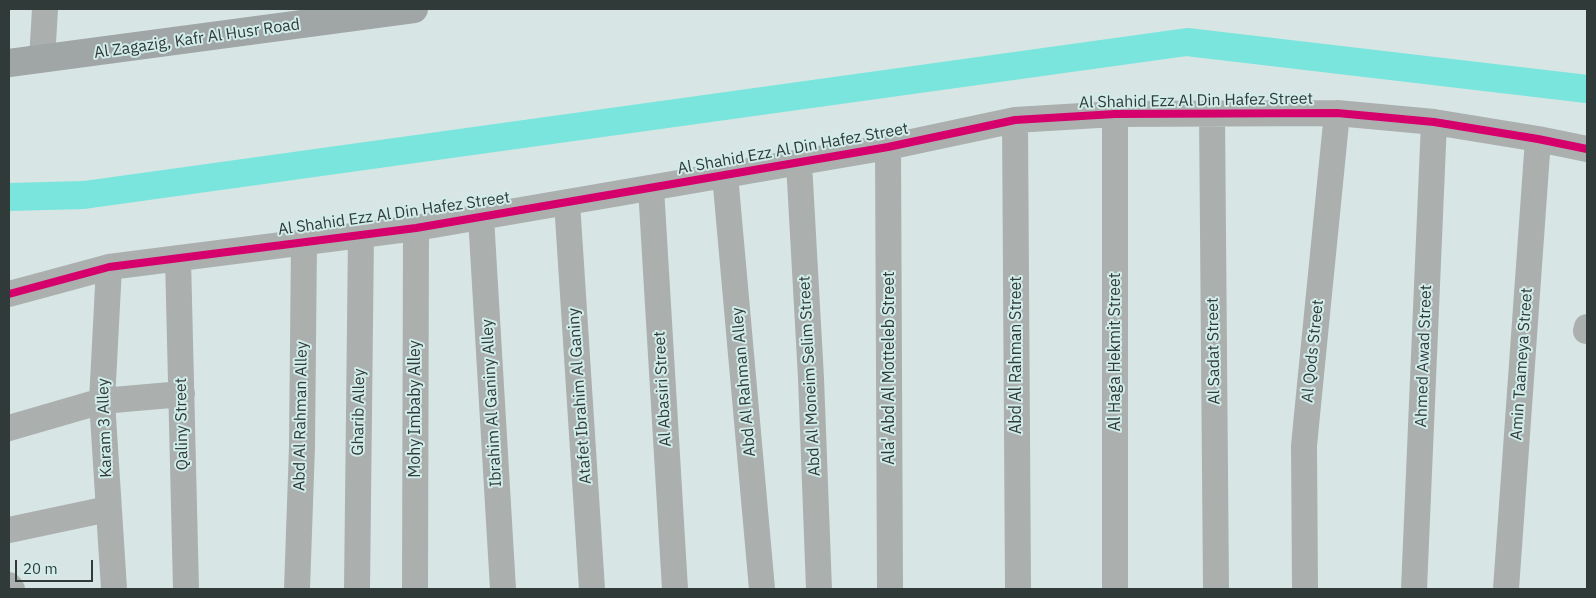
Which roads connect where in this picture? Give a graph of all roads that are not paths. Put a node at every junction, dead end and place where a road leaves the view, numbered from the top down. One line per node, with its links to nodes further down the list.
1 (45, 9): 3 (street)
2 (414, 9): 3 (main road, Al Zagazig, Kafr Al Husr Road)
3 (42, 60): 4 (main road, Al Zagazig, Kafr Al Husr Road)
4 (9, 63)
5 (1337, 113): 7 (street, Al Shahid Ezz Al Din Hafez Street); 9 (street, Al Shahid Ezz Al Din Hafez Street); 45 (street, Al Qods Street)
6 (1115, 114): 7 (street, Al Shahid Ezz Al Din Hafez Street); 8 (street, Al Shahid Ezz Al Din Hafez Street); 43 (street, Al Haga Hekmit Street)
7 (1212, 114): 44 (street, Al Sadat Street)
8 (1015, 120): 11 (street, Al Shahid Ezz Al Din Hafez Street); 42 (street, Abd Al Rahman Street)
9 (1434, 122): 10 (street, Al Shahid Ezz Al Din Hafez Street); 46 (street, Ahmed Awad Street)
10 (1538, 139): 12 (street, Al Shahid Ezz Al Din Hafez Street); 47 (street, Amin Taameya Street)
11 (888, 147): 13 (street, Al Shahid Ezz Al Din Hafez Street); 41 (street, Ala' Abd Al Motteleb Street)
12 (1587, 149)
13 (799, 163): 14 (street, Al Shahid Ezz Al Din Hafez Street); 40 (street, Abd Al Moneim Selim Street)
14 (725, 175): 15 (street, Al Shahid Ezz Al Din Hafez Street); 39 (street, Abd Al Rahman Alley)
15 (651, 188): 16 (street, Al Shahid Ezz Al Din Hafez Street); 38 (street, Al Abasiri Street)
16 (567, 202): 17 (street, Al Shahid Ezz Al Din Hafez Street); 37 (street, Atafet Ibrahim Al Ganiny)
17 (481, 217): 18 (street, Al Shahid Ezz Al Din Hafez Street); 36 (street, Ibrahim Al Ganiny Alley)
18 (416, 228): 19 (street, Al Shahid Ezz Al Din Hafez Street); 35 (street, Mohy Imbaby Alley)
19 (360, 235): 20 (street, Al Shahid Ezz Al Din Hafez Street); 34 (street, Gharib Alley)
20 (304, 242): 21 (street, Al Shahid Ezz Al Din Hafez Street); 33 (street, Abd Al Rahman Alley)
21 (178, 258): 22 (street, Al Shahid Ezz Al Din Hafez Street); 24 (street, Qaliny Street)
22 (109, 266): 23 (street, Al Shahid Ezz Al Din Hafez Street); 25 (street, Karam 3 Alley)
23 (9, 294)
24 (182, 394): 25 (street); 32 (street, Qaliny Street)
25 (102, 402): 26 (street); 27 (street, Karam 3 Alley)
26 (9, 428)
27 (108, 509): 28 (street); 31 (street, Karam 3 Alley)
28 (9, 530)
29 (9, 585): 30 (street)
30 (12, 589)
31 (114, 589)
32 (186, 589)
33 (297, 589)
34 (357, 589)
35 (415, 589)
36 (503, 589)
37 (592, 589)
38 (675, 589)
39 (762, 589)
40 (819, 589)
41 (890, 589)
42 (1018, 589)
43 (1115, 589)
44 (1216, 589)
45 (1305, 589)
46 (1414, 589)
47 (1506, 589)

